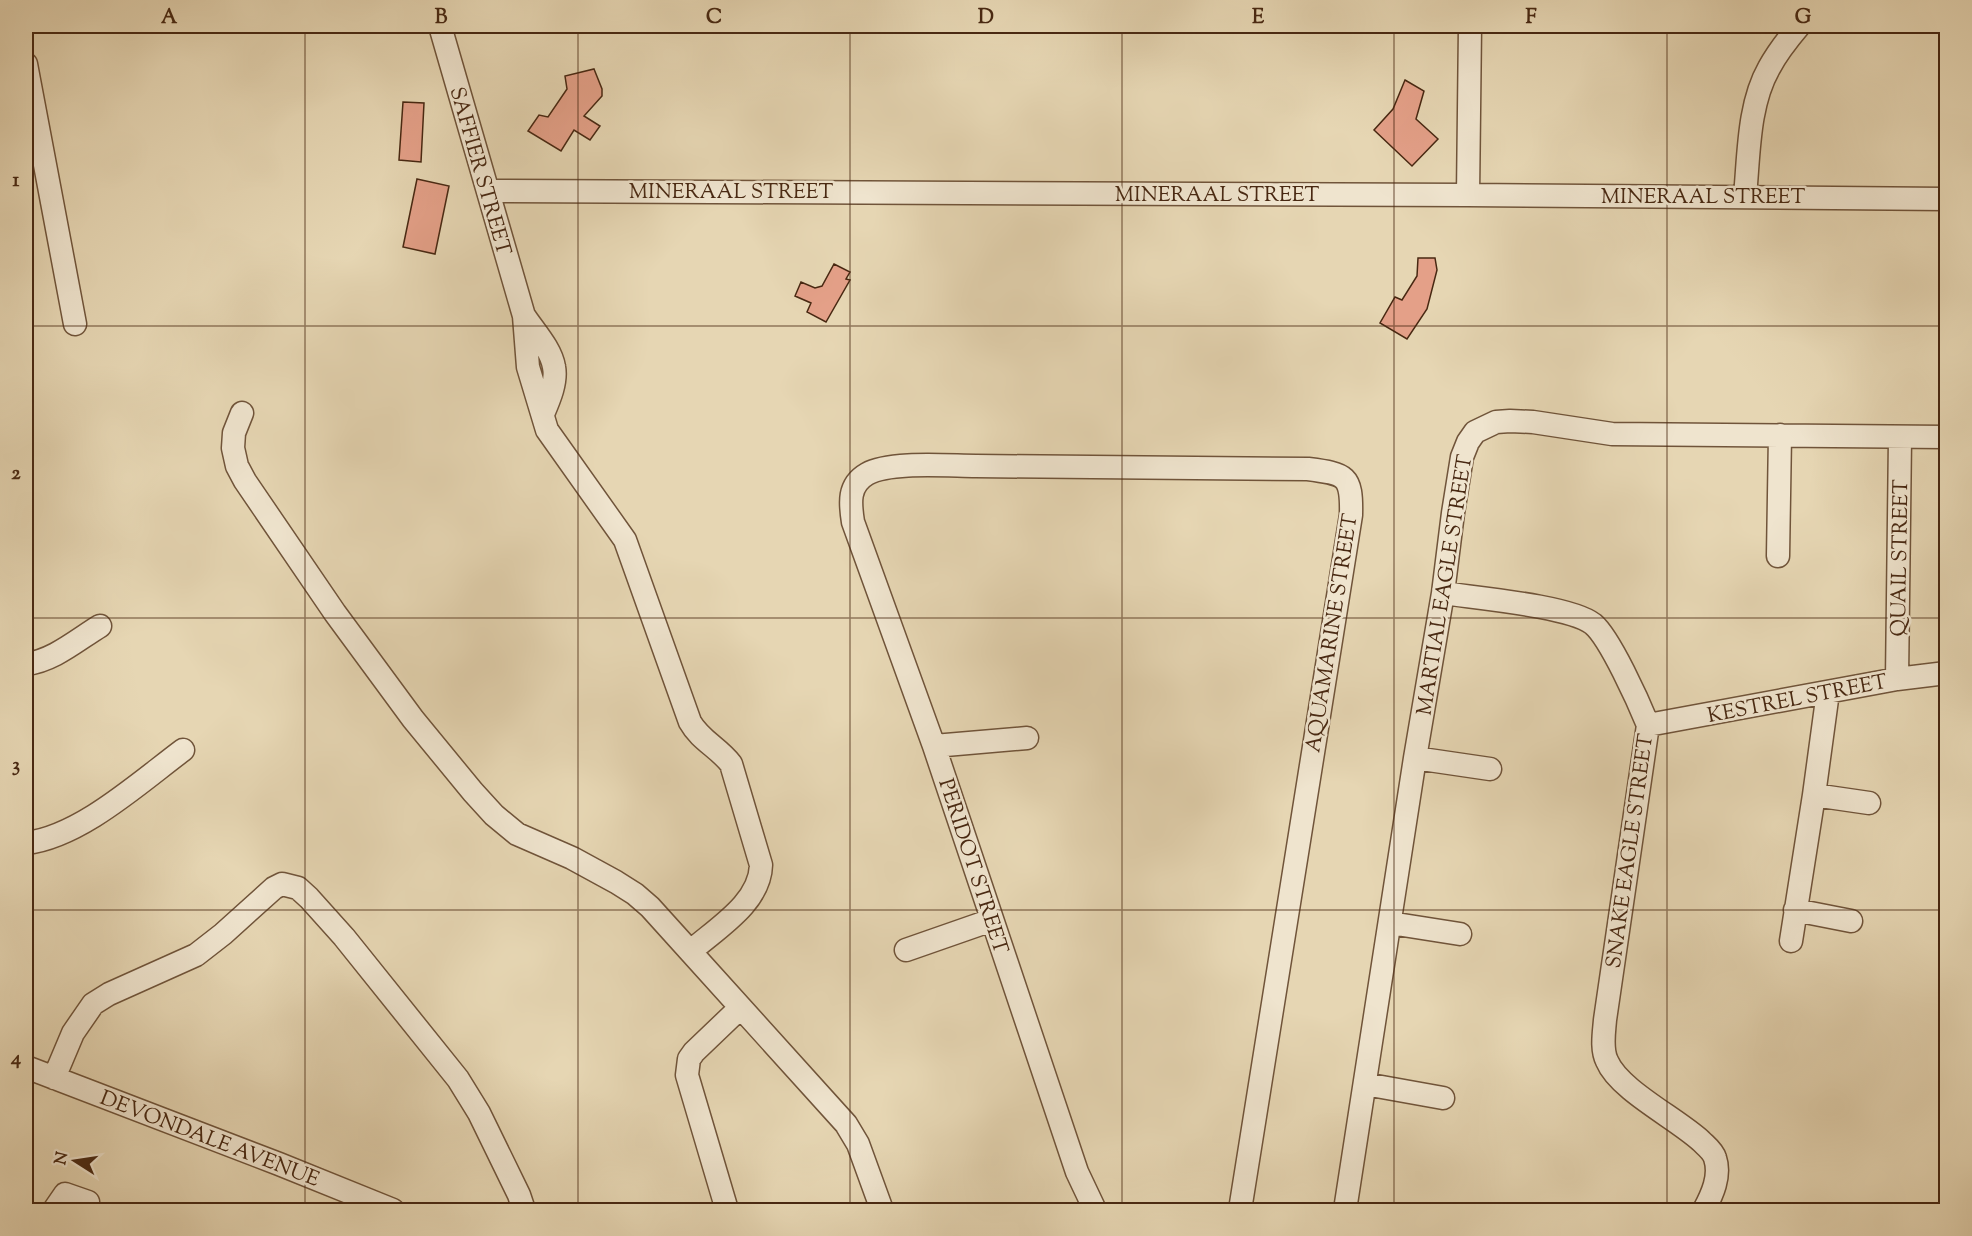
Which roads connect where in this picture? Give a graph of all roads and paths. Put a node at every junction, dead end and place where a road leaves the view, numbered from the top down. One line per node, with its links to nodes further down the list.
1 (440, 26): 5 (street, SAFFIER STREET)
2 (1470, 26): 6 (street)
3 (1799, 26): 7 (street)
4 (26, 64): 9 (street)
5 (488, 191): 6 (street, MINERAAL STREET); 38 (street, SAFFIER STREET)
6 (1468, 195): 7 (street, MINERAAL STREET)
7 (1745, 196): 8 (street, MINERAAL STREET)
8 (1947, 199)
9 (75, 324)
10 (242, 413): 38 (street)
11 (1780, 435): 13 (street, MARTIAL EAGLE STREET); 15 (street); 16 (street, MARTIAL EAGLE STREET)
12 (1947, 437): 13 (street, MARTIAL EAGLE STREET)
13 (1900, 438): 20 (street, QUAIL STREET)
14 (853, 522): 24 (street, PERIDOT STREET); 51 (street, AQUAMARINE STREET)
15 (1778, 556)
16 (1443, 593): 22 (street, SNAKE EAGLE STREET); 26 (street, MARTIAL EAGLE STREET)
17 (100, 626): 18 (street)
18 (26, 664)
19 (1947, 673): 20 (street, KESTREL STREET)
20 (1897, 679): 21 (street, KESTREL STREET)
21 (1828, 692): 22 (street, KESTREL STREET); 28 (street)
22 (1648, 725): 53 (street, SNAKE EAGLE STREET)
23 (1027, 738): 24 (street)
24 (934, 746): 32 (street, PERIDOT STREET)
25 (183, 750): 30 (street)
26 (1415, 758): 27 (street); 34 (street, MARTIAL EAGLE STREET)
27 (1490, 769)
28 (1814, 795): 29 (street); 31 (street)
29 (1869, 803)
30 (26, 843)
31 (1795, 910): 33 (street); 36 (street)
32 (992, 920): 37 (street); 50 (street, PERIDOT STREET)
33 (1851, 921)
34 (1390, 923): 35 (street); 42 (street, MARTIAL EAGLE STREET)
35 (1460, 934)
36 (1791, 941)
37 (906, 950)
38 (691, 951): 39 (street)
39 (740, 1008): 48 (street); 49 (street)
40 (26, 1067): 41 (street, DEVONDALE AVENUE)
41 (54, 1078): 46 (street, DEVONDALE AVENUE); 47 (street)
42 (1365, 1084): 43 (street); 52 (street, MARTIAL EAGLE STREET)
43 (1443, 1098)
44 (88, 1202): 45 (street)
45 (54, 1210)
46 (393, 1210)
47 (524, 1210)
48 (727, 1210)
49 (882, 1210)
50 (1095, 1210)
51 (1240, 1210)
52 (1345, 1210)
53 (1704, 1210)

